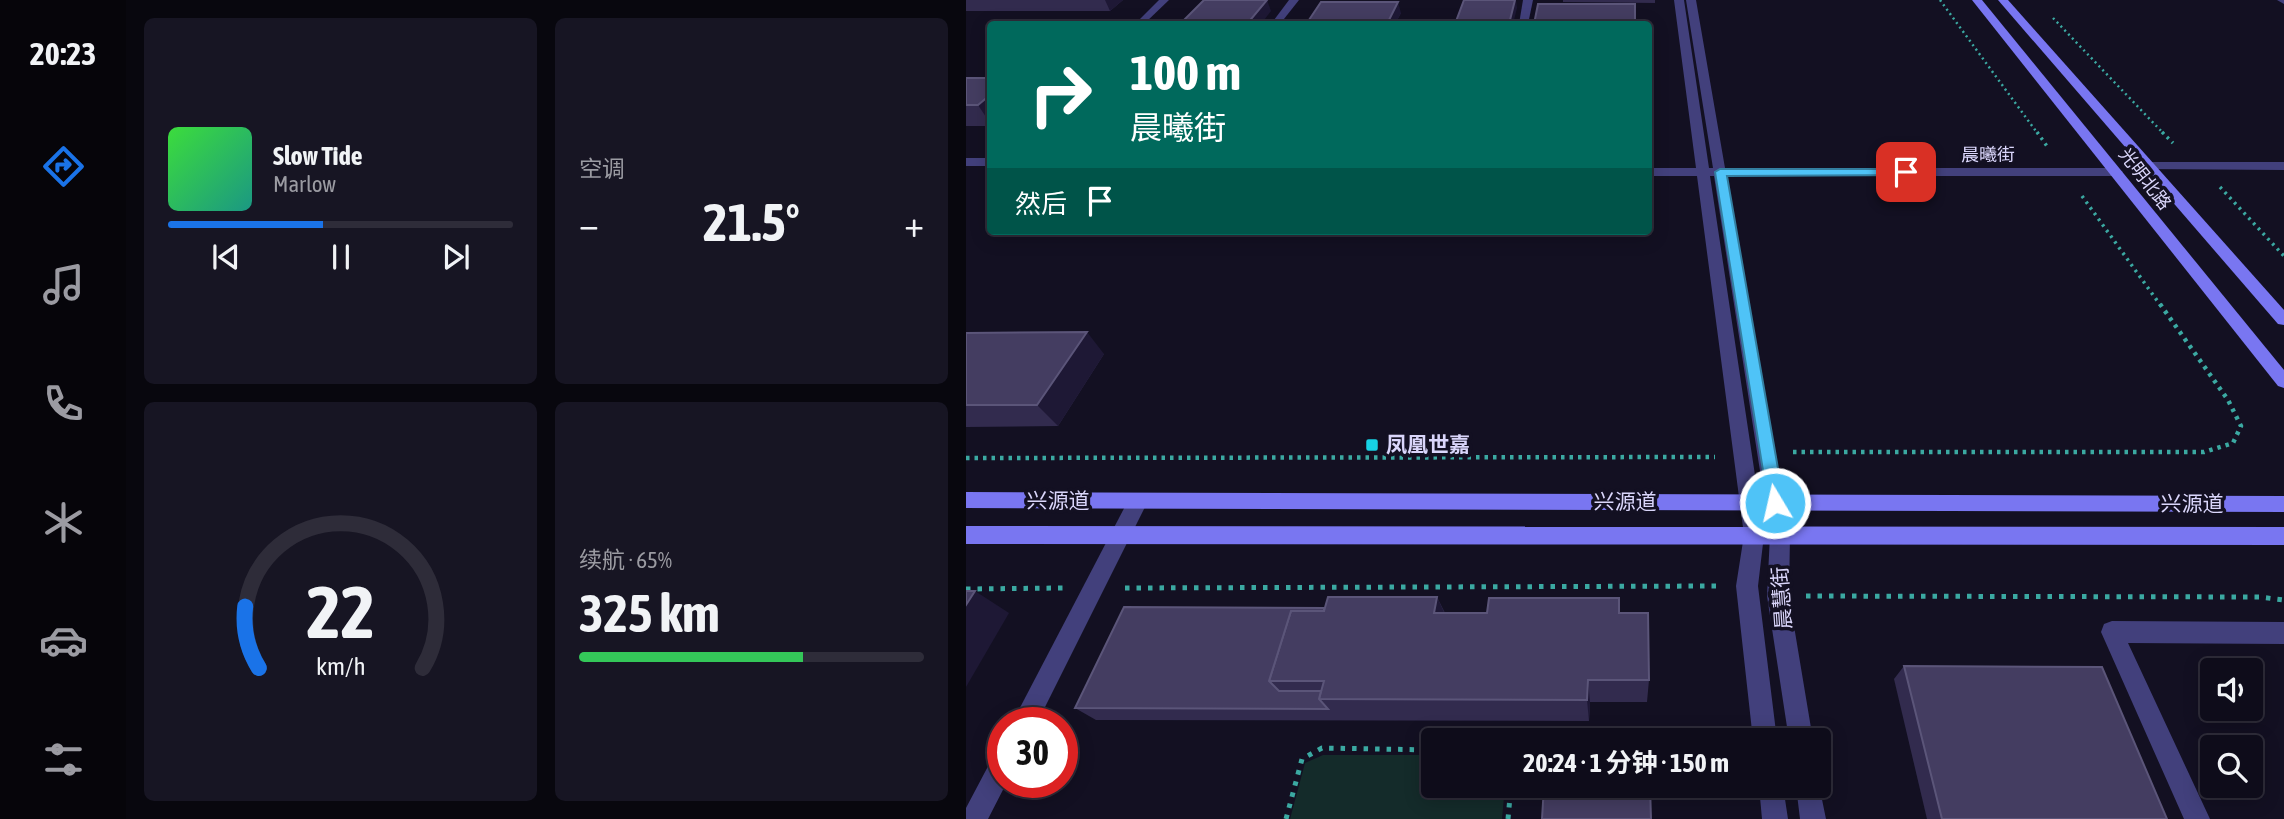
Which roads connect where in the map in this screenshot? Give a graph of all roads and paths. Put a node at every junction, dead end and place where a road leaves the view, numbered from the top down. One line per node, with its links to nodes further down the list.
1 (1164, 0): 9 (street)
2 (1294, 0): 10 (street)
3 (1528, 0): 11 (street)
4 (1679, 0): 16 (street, 晨慧街)
5 (1691, 0): 17 (street, 晨慧街)
6 (1977, 0): 19 (main road, 光明北路)
7 (2003, 0): 21 (main road, 光明北路)
8 (2046, 10): 14 (path)
9 (1142, 21)
10 (1277, 21)
11 (1524, 21)
12 (966, 162): 18 (street)
13 (1652, 163): 16 (street, 晨曦街)
14 (2194, 166): 15 (street); 21 (street)
15 (2284, 166)
16 (1702, 167): 17 (street, 晨曦街); 23 (street, 晨曦街); 31 (street, 晨慧街)
17 (1720, 167): 19 (street, 晨曦街); 32 (street, 晨慧街)
18 (987, 168)
19 (2114, 168): 28 (main road, 光明北路)
20 (987, 169): 22 (street)
21 (2153, 171): 24 (street); 27 (main road, 光明北路)
22 (966, 172)
23 (1652, 172)
24 (2209, 176): 25 (street); 26 (path)
25 (2284, 176)
26 (2284, 256)
27 (2284, 320)
28 (2284, 382)
29 (966, 500): 30 (main road, 兴源道)
30 (1138, 501): 31 (main road, 兴源道); 35 (street)
31 (1749, 503): 32 (main road, 兴源道); 36 (street, 晨慧街)
32 (1775, 503): 33 (main road, 兴源道); 37 (street, 晨慧街)
33 (2284, 504)
34 (966, 535): 35 (main road, 兴源道)
35 (1121, 535): 36 (main road, 兴源道); 40 (street)
36 (1754, 535): 37 (main road, 兴源道); 39 (street, 晨慧街)
37 (1780, 535): 38 (main road, 兴源道); 42 (street, 晨慧街)
38 (2284, 536)
39 (1747, 586): 40 (path); 46 (street, 晨慧街)
40 (1093, 588): 41 (path); 45 (street)
41 (966, 589)
42 (1778, 596): 43 (path); 47 (street, 晨慧街)
43 (2284, 600)
44 (2284, 633): 58 (street)
45 (1032, 707)
46 (1764, 728)
47 (1799, 728)
48 (1421, 750): 54 (path)
49 (987, 794): 53 (street)
50 (1510, 798): 55 (path)
51 (1772, 798): 56 (street)
52 (1810, 798): 57 (street)
53 (974, 819)
54 (1286, 819)
55 (1508, 819)
56 (1775, 819)
57 (1813, 819)
58 (2197, 819)

